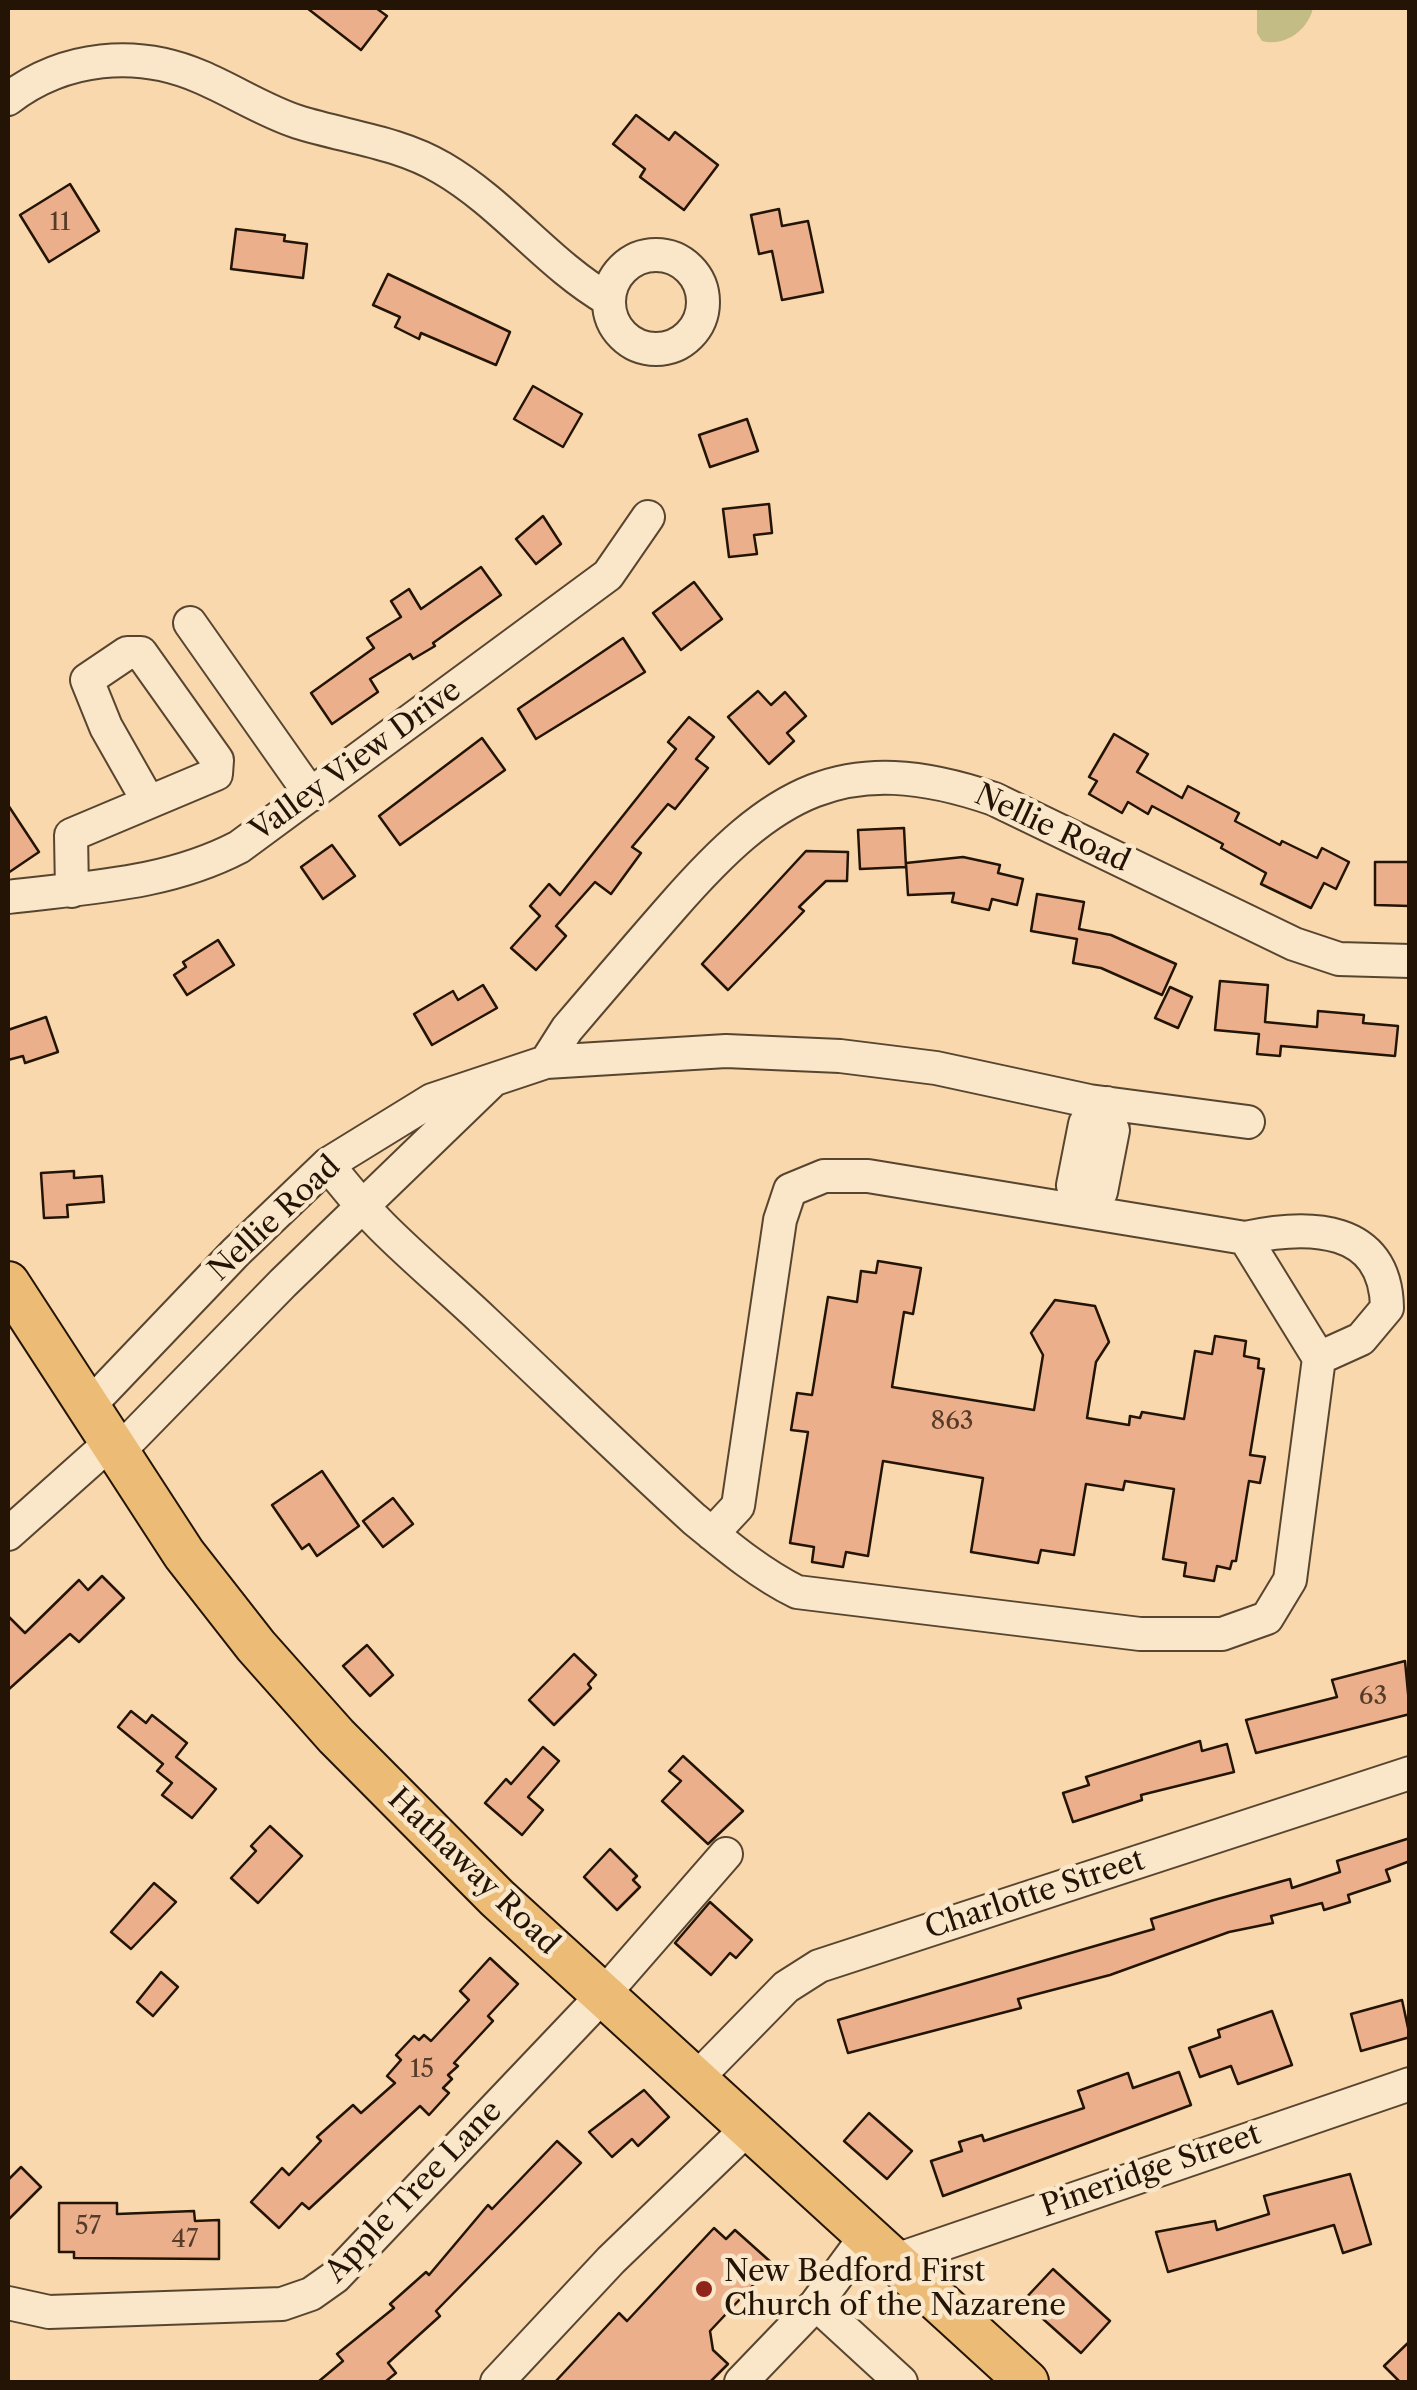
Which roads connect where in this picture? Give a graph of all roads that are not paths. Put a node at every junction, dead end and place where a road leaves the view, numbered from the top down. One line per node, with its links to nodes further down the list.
1 (8, 99): 2 (street)
2 (609, 300)
3 (648, 517): 5 (street, Valley View Drive)
4 (190, 623): 5 (street)
5 (311, 795): 7 (street, Valley View Drive)
6 (148, 801): 6 (street); 7 (street)
7 (72, 890): 8 (street, Valley View Drive)
8 (8, 897)
9 (1410, 960): 10 (street, Nellie Road)
10 (546, 1062): 11 (street, Nellie Road); 12 (street)
11 (498, 1076): 14 (street, Nellie Road); 16 (street, Nellie Road)
12 (1106, 1110): 13 (street); 15 (street)
13 (1248, 1122)
14 (328, 1164): 16 (street); 20 (street, Nellie Road)
15 (1086, 1204): 17 (street); 22 (street)
16 (360, 1208): 20 (street, Nellie Road); 22 (street)
17 (1244, 1238): 19 (street); 19 (street)
18 (8, 1284): 20 (main road, Hathaway Road)
19 (1318, 1358): 22 (street)
20 (104, 1435): 21 (street); 25 (main road, Hathaway Road)
21 (8, 1534)
22 (712, 1534)
23 (1410, 1773): 26 (street, Charlotte Street)
24 (726, 1854): 25 (street, Apple Tree Lane)
25 (603, 1995): 26 (main road, Hathaway Road); 30 (street, Apple Tree Lane)
26 (696, 2080): 28 (main road, Hathaway Road)
27 (1410, 2084): 29 (street, Pineridge Street)
28 (748, 2126): 29 (main road, Hathaway Road); 33 (street)
29 (879, 2248): 31 (street); 32 (main road, Hathaway Road)
30 (8, 2302)
31 (816, 2304): 34 (street); 35 (street)
32 (1023, 2381)
33 (497, 2382)
34 (740, 2382)
35 (902, 2382)

